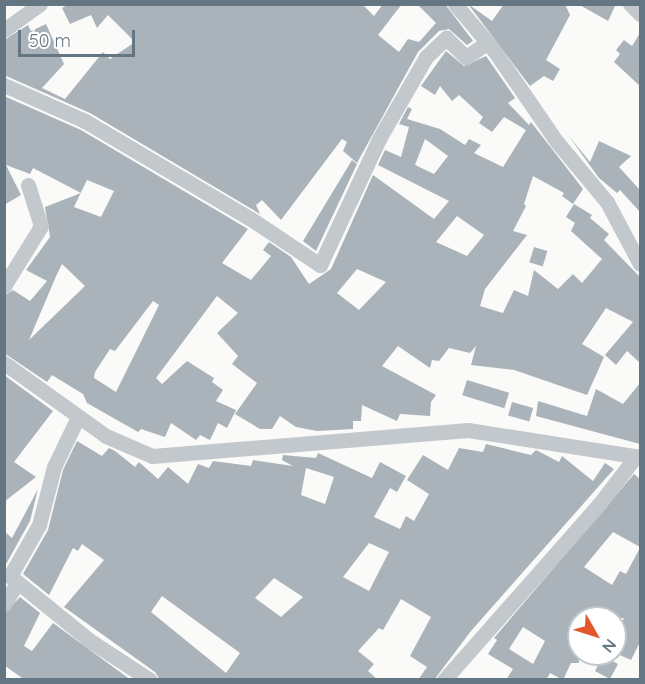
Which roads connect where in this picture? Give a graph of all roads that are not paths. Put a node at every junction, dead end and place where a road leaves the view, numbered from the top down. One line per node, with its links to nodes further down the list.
1 (40, 4): 5 (street)
2 (455, 4): 6 (street)
3 (630, 4): 4 (street)
4 (640, 14)
5 (4, 30)
6 (487, 43): 7 (street); 9 (street)
7 (4, 85)
8 (28, 185): 10 (street)
9 (640, 264)
10 (4, 286)
11 (4, 363): 12 (street)
12 (78, 417): 13 (street); 14 (street)
13 (638, 457): 17 (street)
14 (11, 578): 15 (street); 16 (street)
15 (4, 604)
16 (150, 680)
17 (444, 680)

